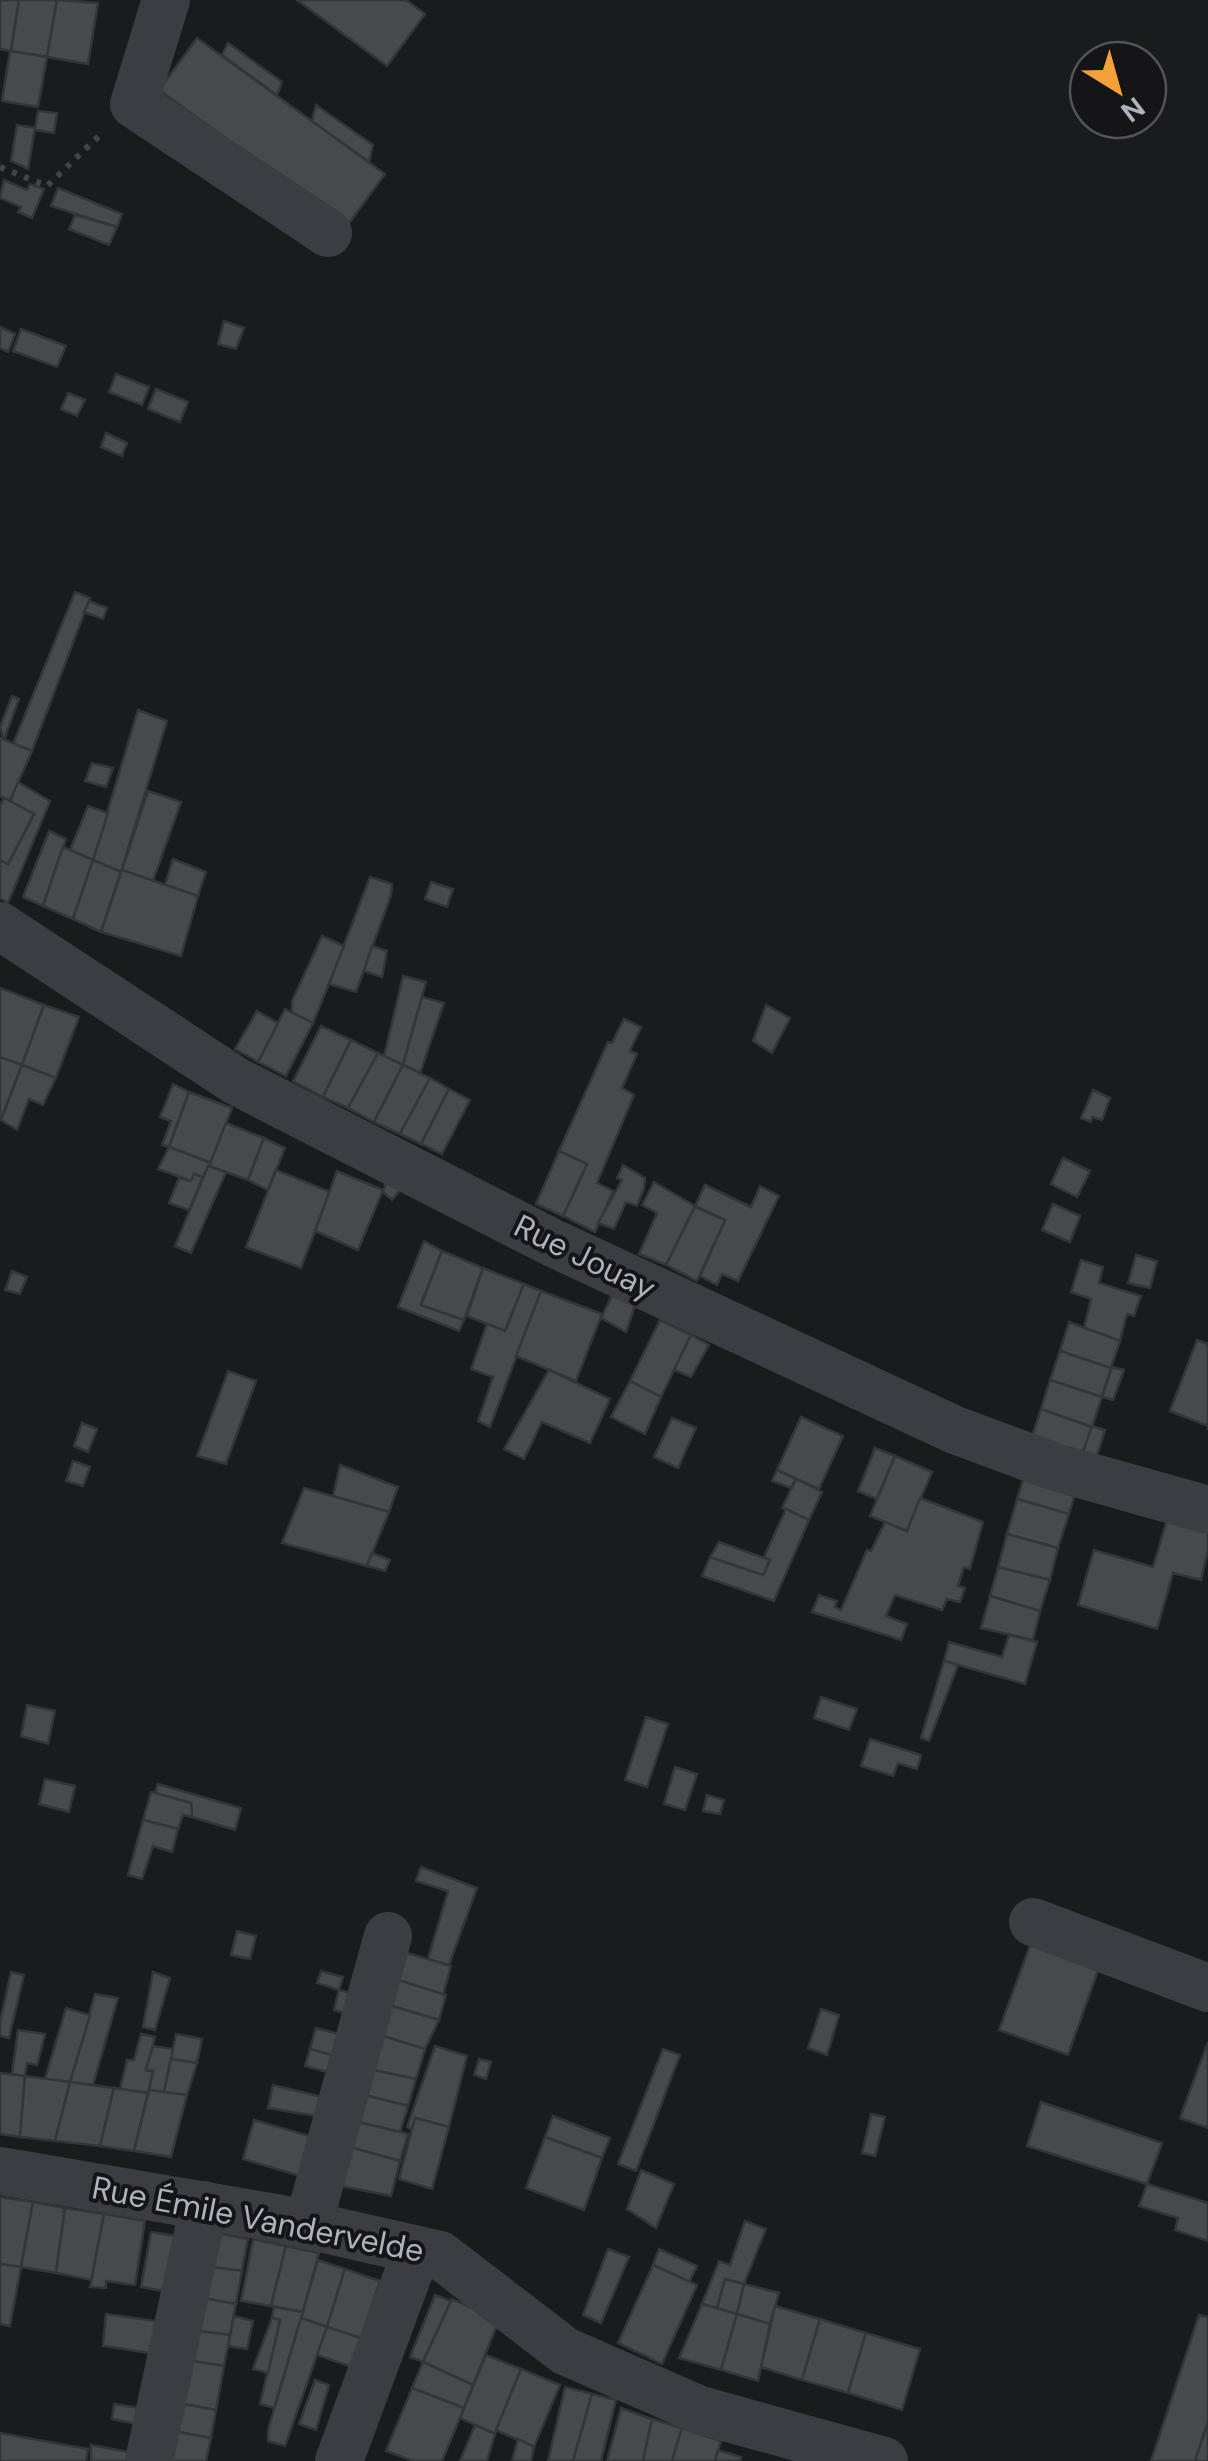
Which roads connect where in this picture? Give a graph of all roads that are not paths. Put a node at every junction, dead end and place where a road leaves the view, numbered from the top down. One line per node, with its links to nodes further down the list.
1 (166, 0): 2 (street)
2 (328, 233)
3 (0, 926): 4 (street, Rue Jouay)
4 (1208, 1510)
5 (1033, 1922): 7 (street)
6 (388, 1936): 10 (street)
7 (1208, 1988)
8 (0, 2171): 9 (street, Rue Émile Vandervelde)
9 (204, 2206): 10 (street, Rue Émile Vandervelde); 12 (street)
10 (308, 2225): 11 (street, Rue Émile Vandervelde)
11 (417, 2250): 13 (street); 14 (street, Rue Émile Vandervelde)
12 (149, 2461)
13 (339, 2461)
14 (884, 2461)

